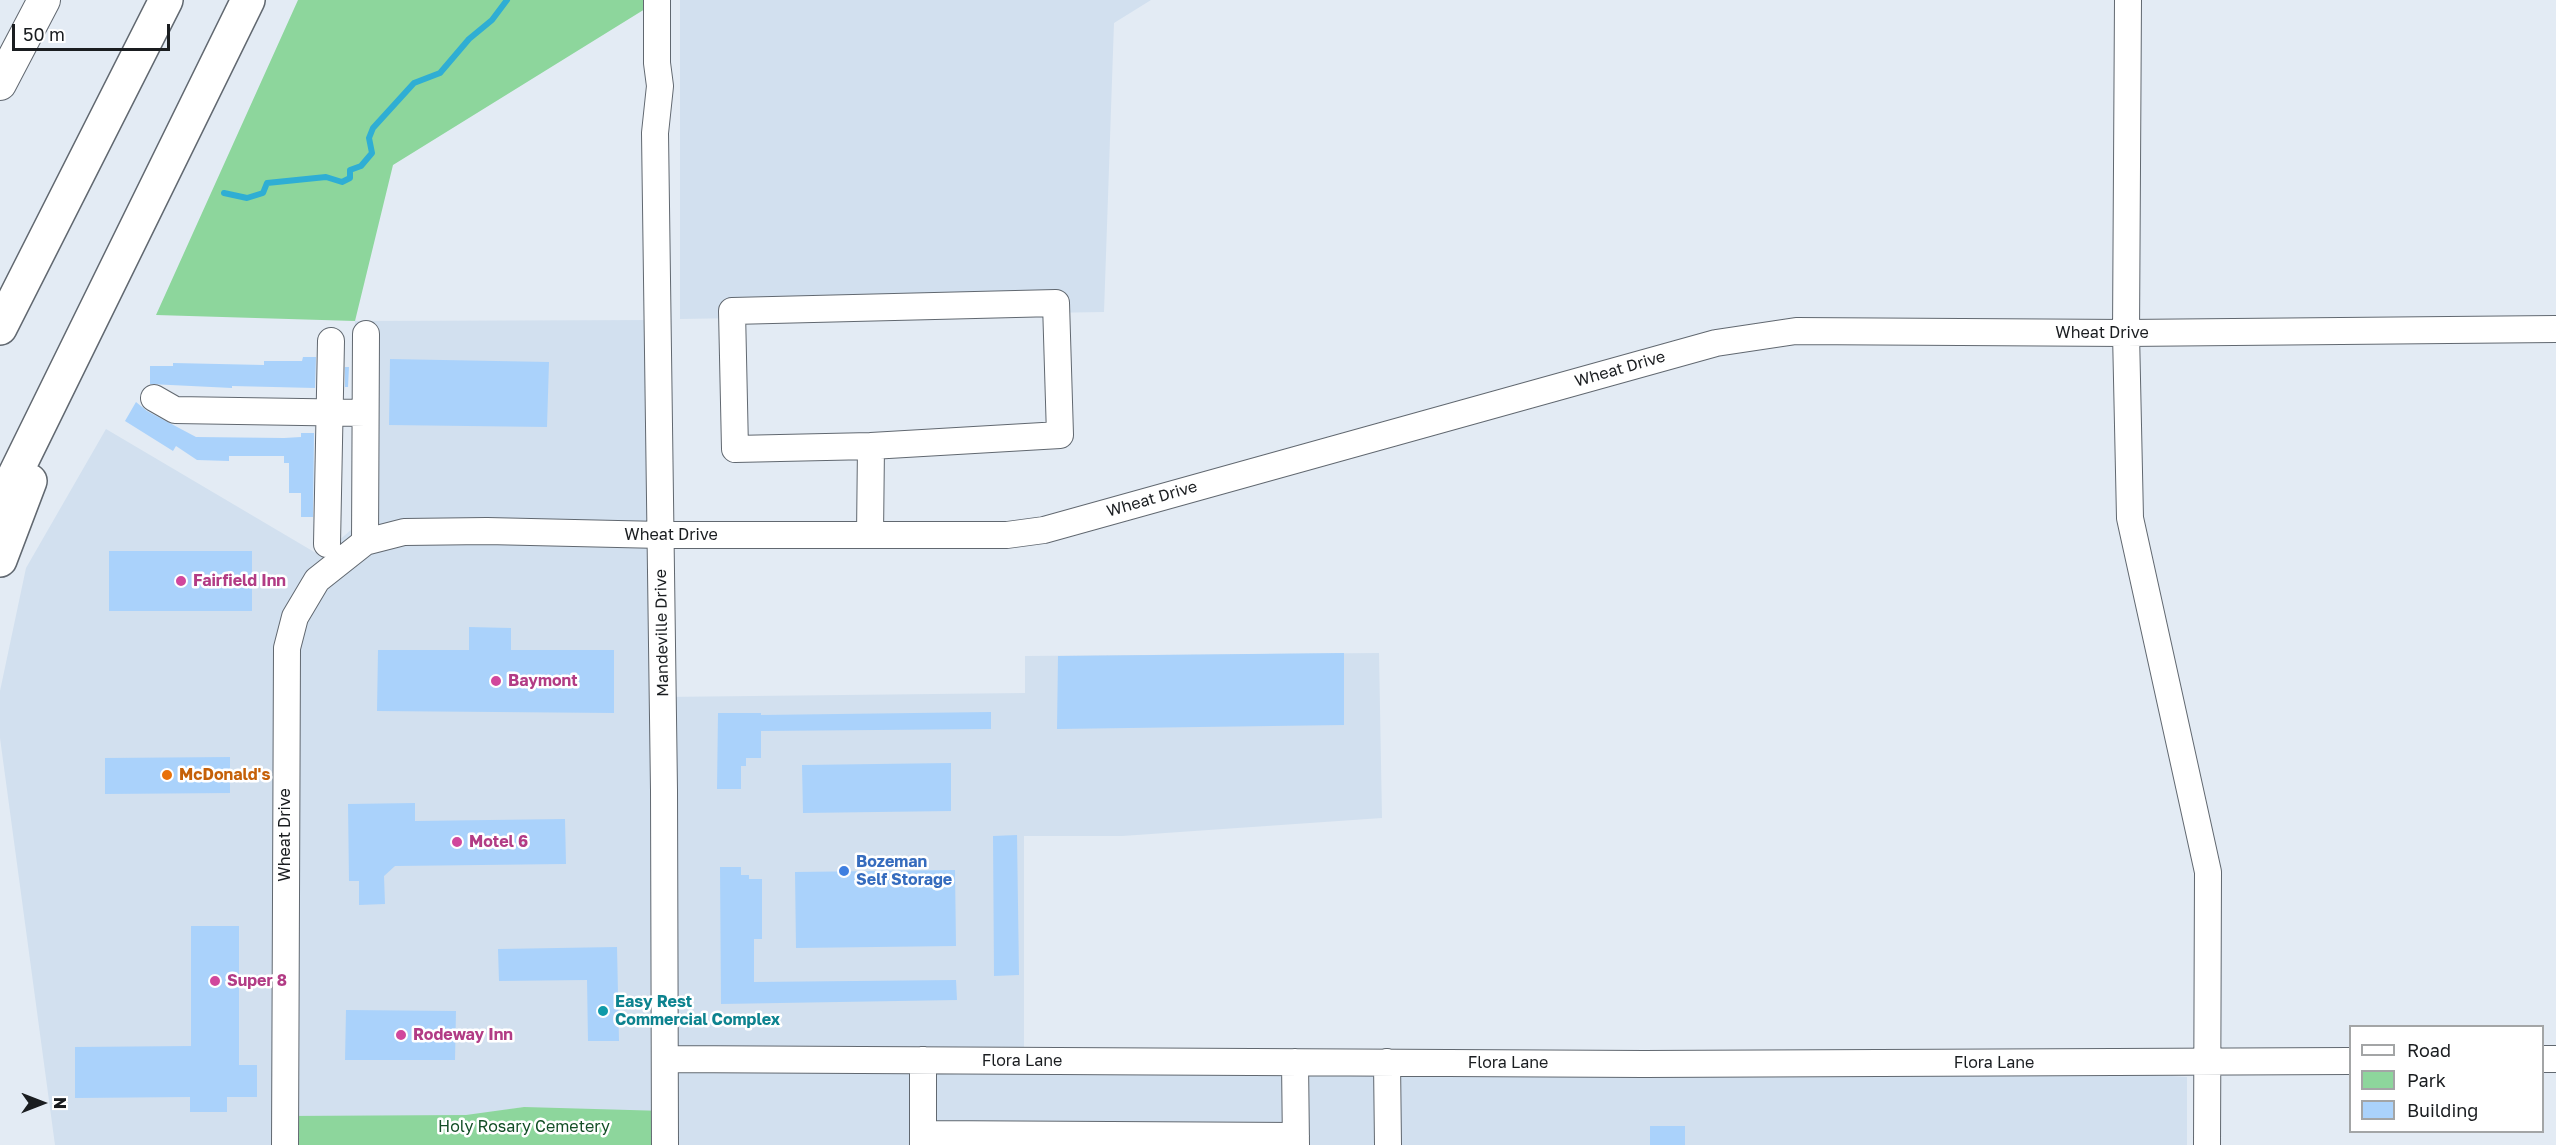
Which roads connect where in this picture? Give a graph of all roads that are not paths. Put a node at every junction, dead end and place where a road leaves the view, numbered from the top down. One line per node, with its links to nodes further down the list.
1 (44, 0): 6 (main road)
2 (166, 0): 8 (highway)
3 (248, 0): 7 (highway)
4 (657, 0): 18 (street, Mandeville Drive)
5 (2128, 0): 10 (street)
6 (0, 84)
7 (90, 321): 17 (highway); 22 (highway)
8 (0, 328)
9 (2556, 329): 10 (street, Wheat Drive)
10 (2126, 333): 19 (street, Wheat Drive); 28 (street)
11 (366, 334): 15 (street)
12 (331, 340): 14 (street)
13 (154, 398): 14 (street)
14 (330, 413): 15 (street); 21 (street)
15 (365, 413): 20 (street)
16 (871, 446): 16 (street); 19 (street)
17 (0, 505)
18 (661, 535): 19 (street, Wheat Drive); 20 (street, Wheat Drive); 23 (street, Mandeville Drive)
19 (870, 535)
20 (364, 542): 31 (street, Wheat Drive)
21 (327, 544)
22 (0, 561)
23 (665, 1059): 24 (street, Flora Lane); 32 (street, Mandeville Drive)
24 (923, 1060): 26 (street, Flora Lane); 29 (street)
25 (2349, 1061): 28 (street, Flora Lane)
26 (1296, 1062): 27 (street, Flora Lane); 30 (street)
27 (1388, 1062): 28 (street, Flora Lane); 33 (street)
28 (2207, 1063): 34 (street)
29 (923, 1139): 30 (street)
30 (1296, 1140)
31 (285, 1145)
32 (665, 1145)
33 (1388, 1145)
34 (2207, 1145)

